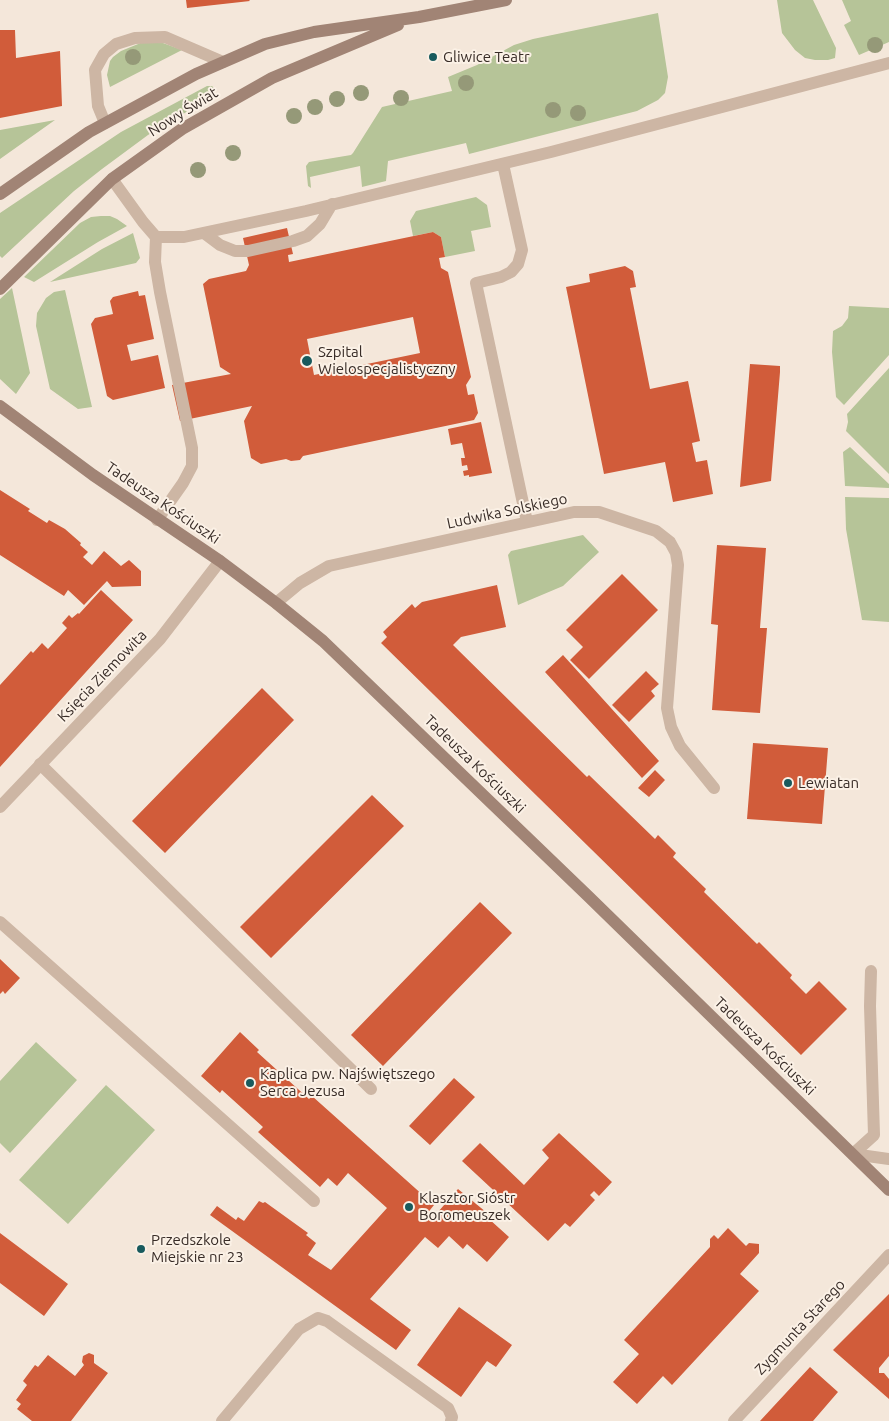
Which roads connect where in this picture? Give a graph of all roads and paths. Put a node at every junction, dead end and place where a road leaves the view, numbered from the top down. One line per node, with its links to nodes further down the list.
1 (506, 0): 2 (street, Nowy Świat)
2 (419, 17): 3 (street, Nowy Świat); 7 (street, Nowy Świat)
3 (224, 62): 5 (street, Nowy Świat); 5 (street)
4 (889, 63): 6 (street)
5 (105, 123): 8 (street, Nowy Świat)
6 (504, 164): 9 (street); 15 (street)
7 (112, 179): 11 (street); 12 (street, Nowy Świat)
8 (0, 194)
9 (332, 204): 10 (street); 10 (street)
10 (204, 233): 11 (street)
11 (156, 237): 14 (street)
12 (0, 289)
13 (0, 406): 14 (street, Tadeusza Kościuszki)
14 (157, 520): 16 (street, Tadeusza Kościuszki)
15 (527, 522): 17 (street, Ludwika Solskiego); 19 (street, Ludwika Solskiego)
16 (220, 561): 17 (street, Tadeusza Kościuszki); 18 (street, Księcia Ziemowita)
17 (276, 603): 24 (street, Tadeusza Kościuszki)
18 (40, 764): 20 (street, Księcia Ziemowita); 23 (street)
19 (714, 788)
20 (0, 807)
21 (0, 922): 27 (street)
22 (871, 971): 24 (street)
23 (371, 1089)
24 (853, 1154): 25 (street); 26 (street, Tadeusza Kościuszki)
25 (889, 1159)
26 (889, 1190)
27 (314, 1201)
28 (889, 1255): 31 (street, Zygmunta Starego)
29 (222, 1421): 30 (street)
30 (451, 1421)
31 (734, 1421)

